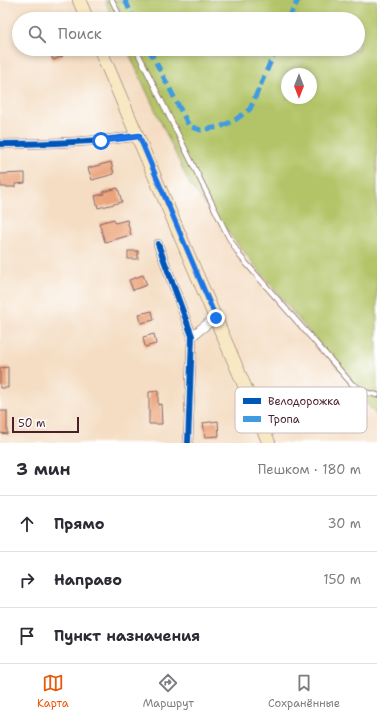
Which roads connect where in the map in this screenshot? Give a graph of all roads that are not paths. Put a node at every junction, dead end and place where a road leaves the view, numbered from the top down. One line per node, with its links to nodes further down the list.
1 (79, 0): 3 (main road)
2 (112, 0): 4 (lane)
3 (84, 12)
4 (118, 12)
5 (103, 56): 7 (main road)
6 (139, 56): 13 (lane)
7 (139, 136): 8 (street); 10 (main road)
8 (0, 144)
9 (158, 244): 11 (street)
10 (216, 318): 11 (street); 12 (main road)
11 (192, 336): 17 (street)
12 (245, 387)
13 (357, 387)
14 (367, 392): 15 (lane)
15 (377, 395)
16 (264, 433): 18 (main road)
17 (188, 443)
18 (268, 443)

